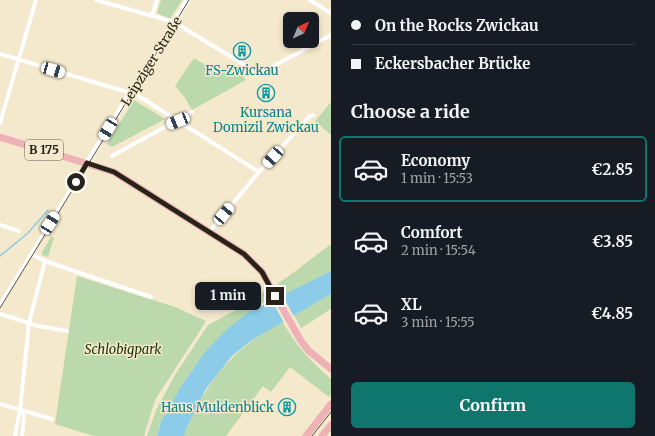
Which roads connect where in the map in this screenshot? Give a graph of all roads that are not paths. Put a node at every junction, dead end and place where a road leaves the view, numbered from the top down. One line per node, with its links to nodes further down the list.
1 (36, 0): 11 (street)
2 (96, 0): 7 (street)
3 (157, 0): 7 (street)
4 (188, 0): 8 (street, Leipziger Straße)
5 (310, 0): 6 (street)
6 (331, 13)
7 (152, 16): 8 (street)
8 (174, 22): 9 (street); 12 (street, Leipziger Straße)
9 (331, 35)
10 (0, 54): 11 (street)
11 (19, 60): 12 (street); 16 (street)
12 (130, 93): 15 (street); 19 (street, Leipziger Straße)
13 (192, 112): 15 (street)
14 (313, 115): 20 (street)
15 (178, 121): 18 (street); 20 (street)
16 (0, 123)
17 (0, 137): 19 (main road, B 175)
18 (112, 156)
19 (87, 163): 23 (main road, B 175); 24 (street, Leipziger Straße)
20 (259, 172): 23 (street)
21 (0, 225): 22 (street)
22 (20, 231)
23 (209, 233): 31 (main road, B 175)
24 (31, 254): 25 (street); 27 (street, Leipziger Straße)
25 (45, 261): 26 (street); 29 (street)
26 (151, 297)
27 (0, 305)
28 (0, 314): 29 (street)
29 (29, 322): 30 (street); 34 (street)
30 (67, 331)
31 (330, 367)
32 (0, 404): 34 (street)
33 (331, 404): 39 (main road)
34 (20, 410): 35 (street); 37 (street); 38 (street)
35 (52, 419)
36 (331, 425): 40 (main road)
37 (15, 436)
38 (22, 436)
39 (306, 436)
40 (322, 436)

